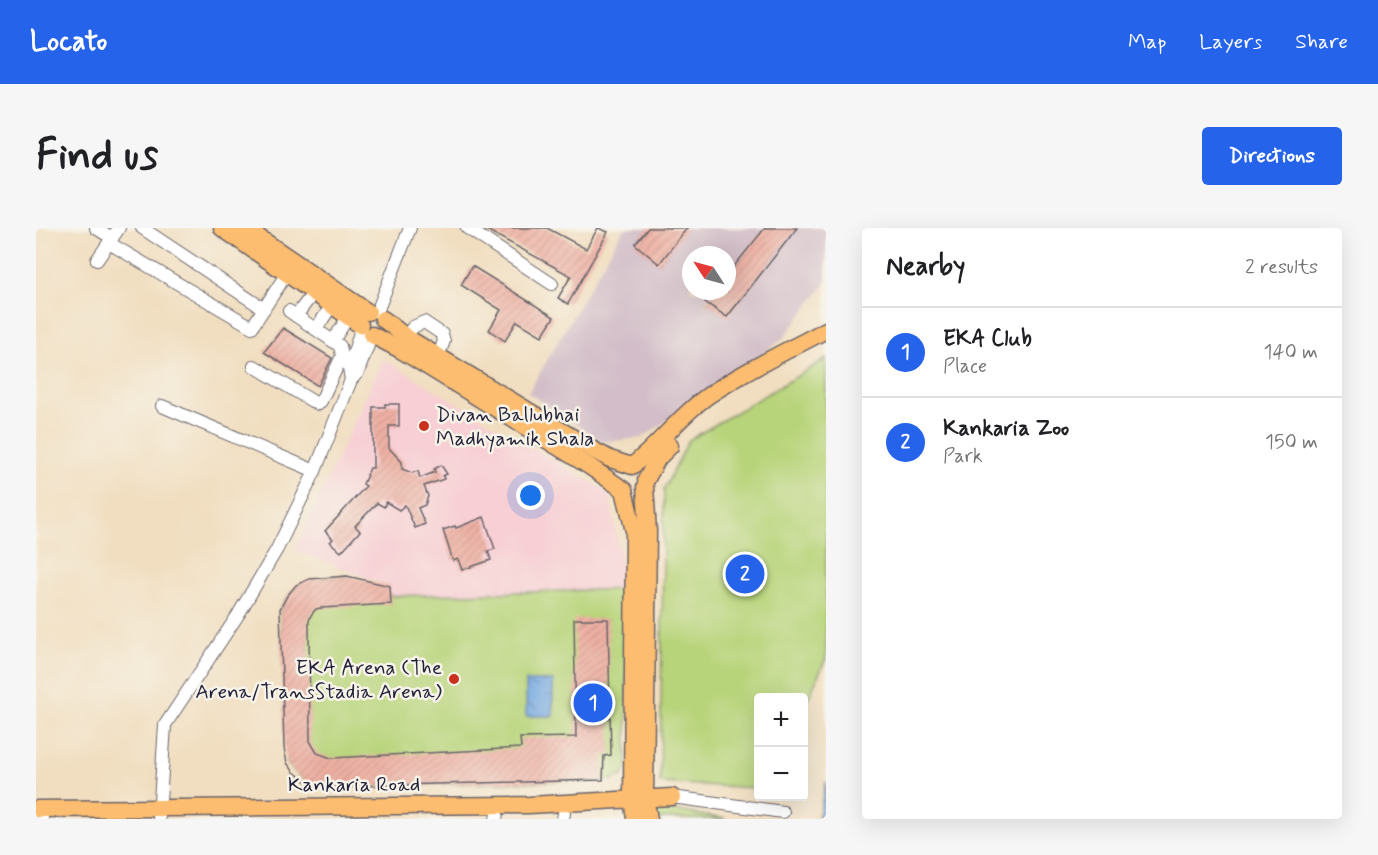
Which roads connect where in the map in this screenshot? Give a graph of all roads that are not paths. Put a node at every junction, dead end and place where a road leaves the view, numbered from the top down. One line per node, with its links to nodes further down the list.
1 (96, 228): 7 (street)
2 (141, 228): 13 (street)
3 (222, 228): 9 (main road)
4 (245, 228): 14 (main road)
5 (410, 228): 14 (street)
6 (467, 228): 10 (street)
7 (113, 236): 8 (street); 13 (street)
8 (97, 260)
9 (287, 273): 11 (main road); 13 (street)
10 (552, 284)
11 (314, 292): 12 (main road); 15 (street)
12 (332, 305): 14 (main road); 15 (street)
13 (264, 309)
14 (367, 321): 18 (street); 23 (street); 24 (main road); 27 (main road)
15 (315, 329): 18 (street)
16 (826, 330): 20 (main road)
17 (826, 340): 20 (main road)
18 (333, 341): 21 (street)
19 (254, 366): 21 (street)
20 (771, 366): 24 (main road); 26 (main road)
21 (318, 404): 23 (street)
22 (162, 406): 25 (street)
23 (338, 414): 25 (street)
24 (632, 466): 26 (main road); 27 (main road)
25 (315, 471): 30 (street)
26 (646, 483): 27 (main road); 29 (main road)
27 (624, 490): 29 (main road)
28 (672, 797): 29 (main road, Kankaria Road); 31 (street)
29 (640, 808): 32 (main road, Kankaria Road); 35 (main road)
30 (159, 812): 32 (main road); 33 (main road)
31 (783, 812)
32 (241, 814): 34 (main road)
33 (39, 816)
34 (497, 816): 35 (main road)
35 (564, 816)

